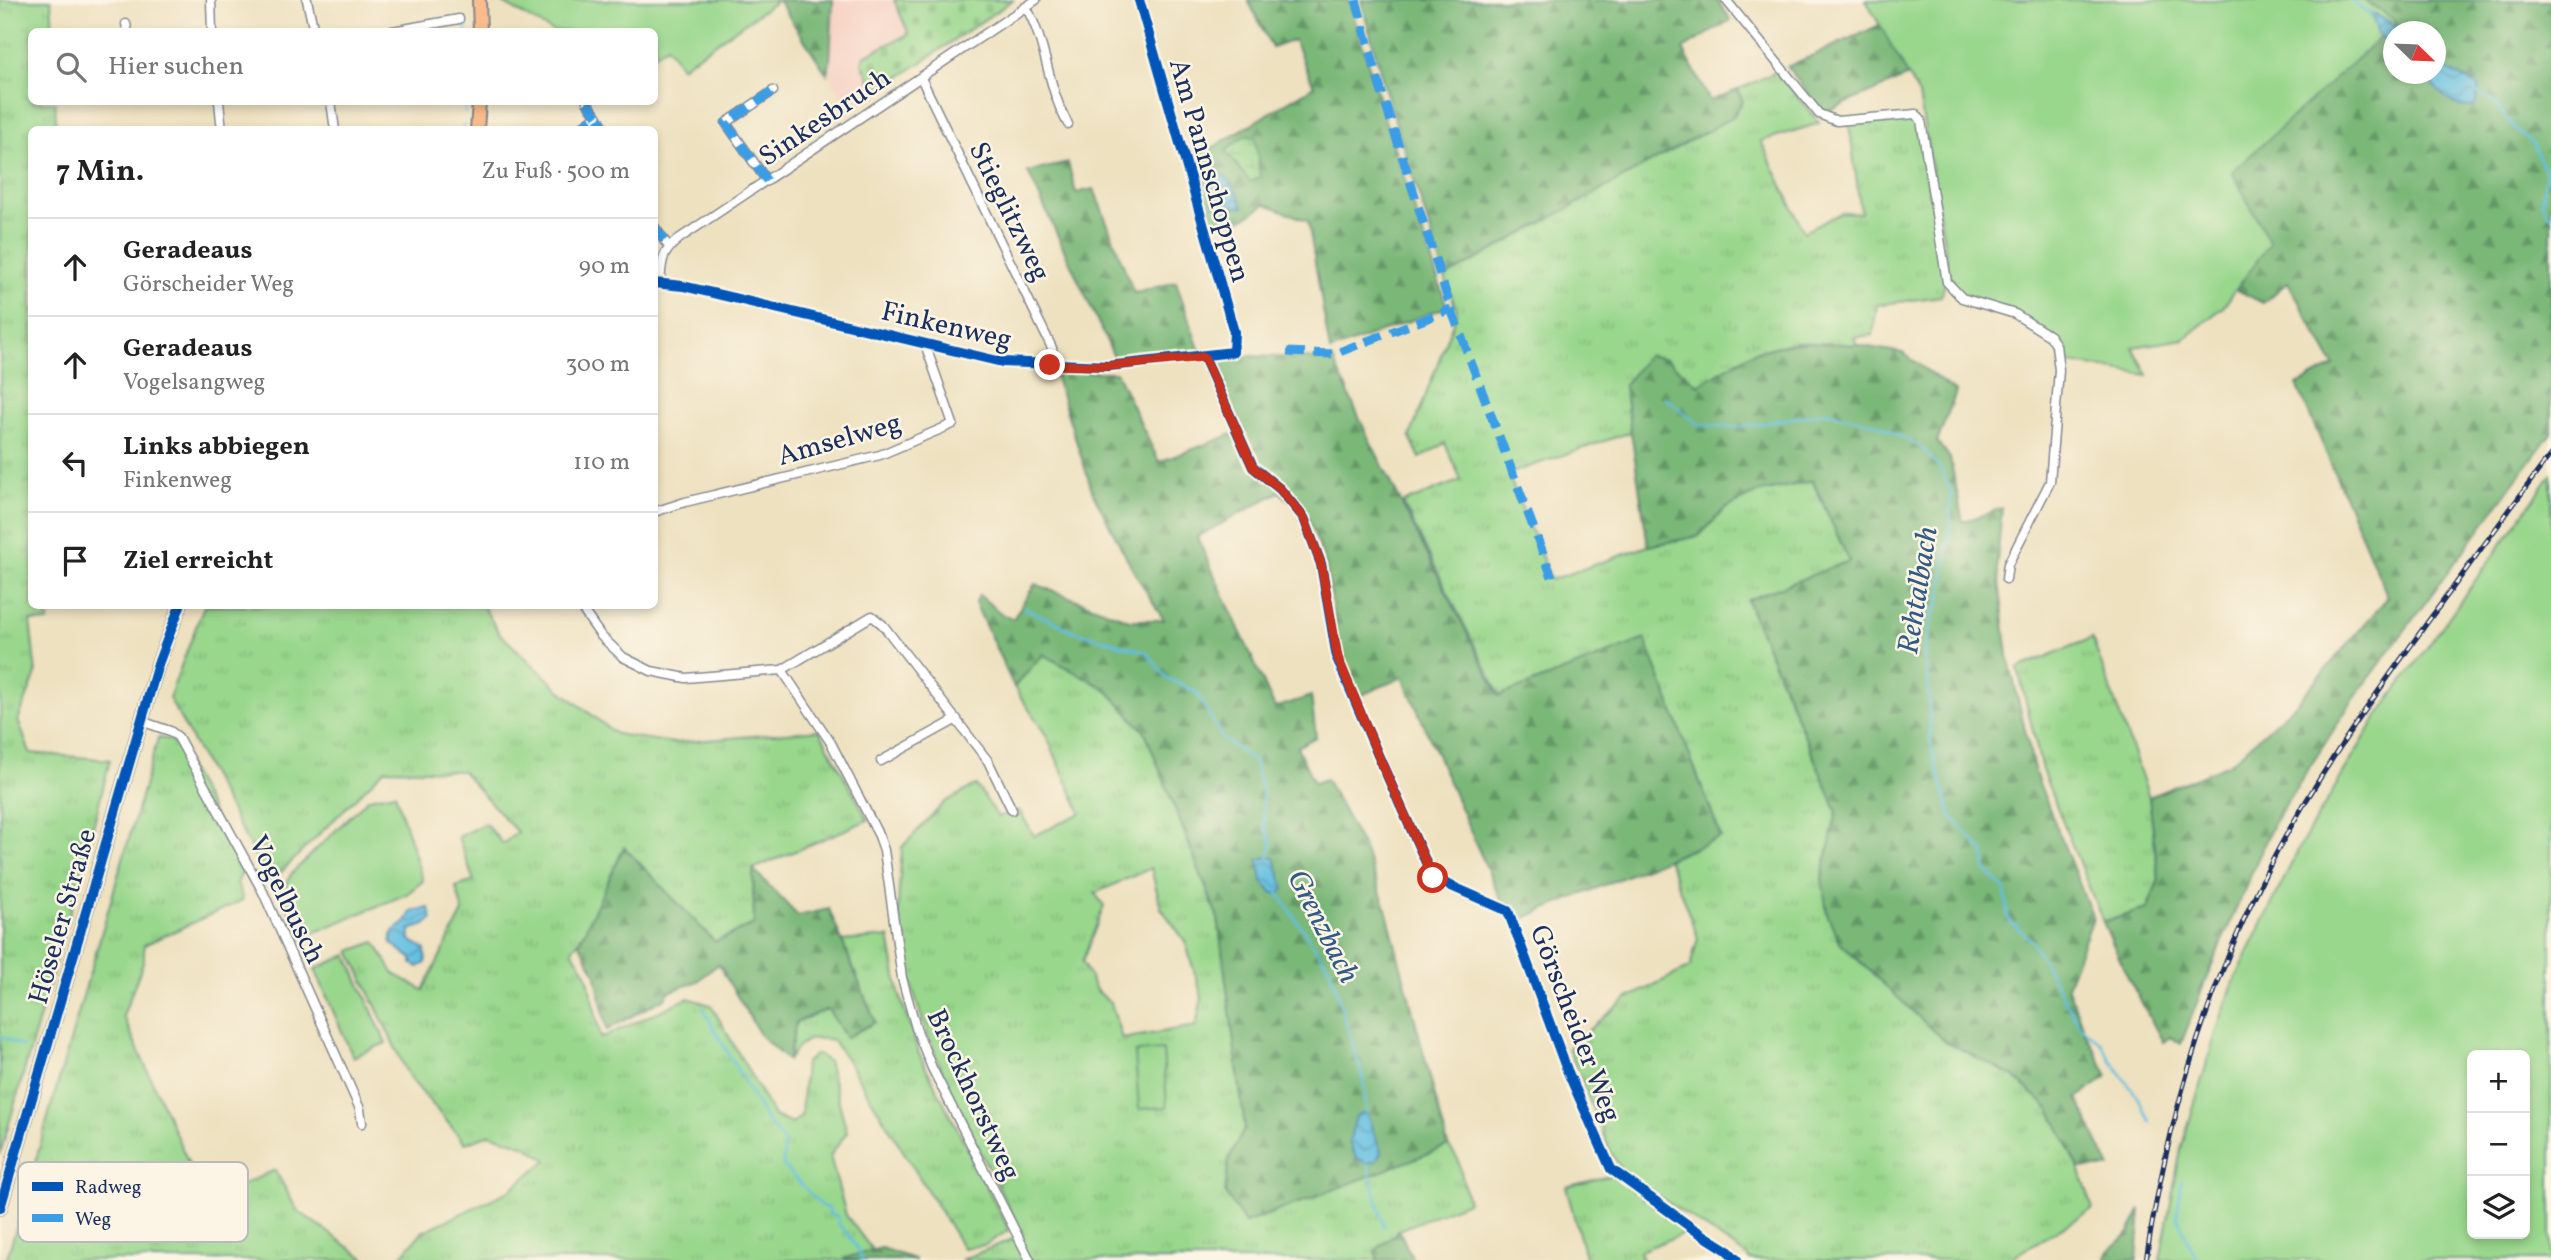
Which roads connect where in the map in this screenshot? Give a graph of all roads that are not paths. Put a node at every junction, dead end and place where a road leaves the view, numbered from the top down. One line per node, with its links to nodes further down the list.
1 (211, 0): 9 (street)
2 (307, 0): 10 (street)
3 (479, 0): 12 (main road)
4 (1036, 0): 7 (street, Sinkesbruch)
5 (1139, 0): 32 (street, Am Pannschoppen)
6 (1726, 0): 36 (street)
7 (1026, 7): 13 (street, Sinkesbruch); 20 (street)
8 (459, 19): 11 (street)
9 (212, 28)
10 (313, 28)
11 (409, 28)
12 (480, 28)
13 (921, 78): 26 (street, Sinkesbruch); 34 (street, Stieglitzweg)
14 (773, 91): 26 (street)
15 (219, 105): 21 (street)
16 (331, 105): 22 (street)
17 (479, 105): 23 (main road)
18 (589, 105): 19 (street)
19 (597, 116): 24 (street); 25 (street)
20 (1068, 124)
21 (222, 126)
22 (334, 126)
23 (477, 126)
24 (585, 126)
25 (603, 126)
26 (767, 181): 28 (street, Sinkesbruch)
27 (658, 232): 28 (street)
28 (669, 247): 29 (street)
29 (658, 279)
30 (658, 283): 31 (street, Finkenweg)
31 (925, 344): 34 (street, Finkenweg); 35 (street, Amselweg)
32 (1233, 352): 33 (street, Finkenweg)
33 (1204, 357): 34 (street, Finkenweg); 47 (street, Görscheider Weg)
34 (1055, 365)
35 (658, 511)
36 (2006, 579)
37 (179, 609): 41 (main road, Höseler Straße)
38 (582, 609): 39 (street)
39 (782, 670): 40 (street); 46 (street, Brockhorstweg)
40 (957, 719): 42 (street); 43 (street)
41 (141, 721): 44 (street, Vogelbusch); 45 (main road, Höseler Straße)
42 (881, 761)
43 (1012, 810)
44 (362, 1123)
45 (0, 1208)
46 (1030, 1260)
47 (1737, 1260)

